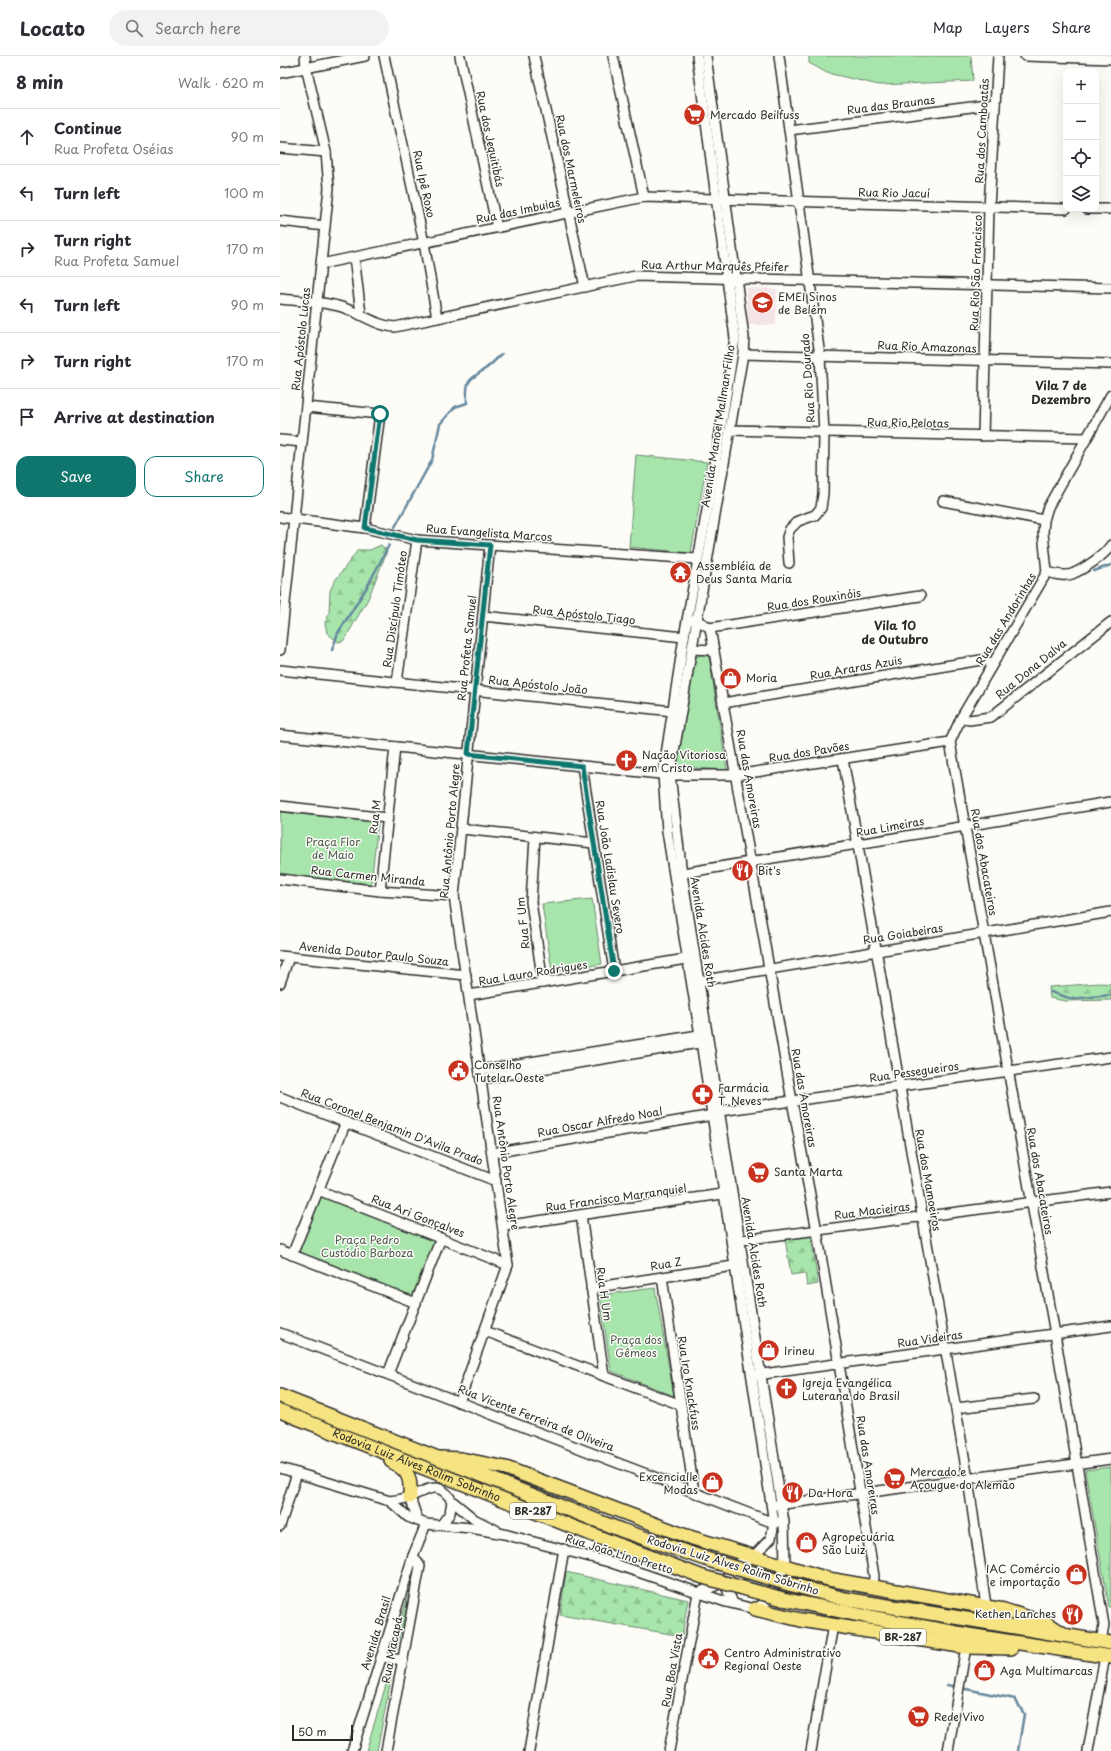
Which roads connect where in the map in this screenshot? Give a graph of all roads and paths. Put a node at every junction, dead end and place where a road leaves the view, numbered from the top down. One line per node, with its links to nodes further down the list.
1 (305, 56): 14 (street, Rua Apóstolo Lucas)
2 (365, 56): 14 (street)
3 (384, 56): 31 (street, Rua Ipê Roxo)
4 (460, 56): 30 (street, Rua dos Jequitibás)
5 (534, 56): 27 (street, Rua dos Marmeleiros)
6 (613, 56): 20 (street)
7 (697, 56): 21 (street, Avenida Manoel Mallman Filho)
8 (706, 56): 21 (street, Avenida Manoel Mallman Filho)
9 (779, 56): 17 (street, Rua Rio Dourado)
10 (998, 56): 16 (street, Rua dos Camboatãs)
11 (1026, 56): 12 (street)
12 (1073, 57): 13 (street)
13 (1111, 59)
14 (306, 67): 15 (street); 19 (street, Rua Apóstolo Lucas)
15 (280, 72)
16 (996, 104): 17 (street, Rua das Braunas); 23 (street, Rua dos Camboatãs)
17 (789, 130): 22 (street, Rua Rio Dourado)
18 (280, 148): 19 (street)
19 (326, 152): 29 (street, Rua Apóstolo Lucas)
20 (644, 197): 21 (street, Rua das Imbuias); 27 (street, Rua das Imbuias)
21 (721, 200): 22 (street, Rua Rio Jacuí); 34 (street, Avenida Manoel Mallman Filho)
22 (799, 202): 23 (street, Rua Rio Jacuí); 35 (street, Rua Rio Dourado)
23 (990, 207): 24 (street, Rua Rio Jacuí); 36 (street, Rua Rio São Francisco)
24 (1063, 209)
25 (1099, 210): 26 (street)
26 (1111, 210)
27 (569, 213): 30 (street, Rua das Imbuias); 37 (street, Rua dos Marmeleiros)
28 (280, 221): 29 (street)
29 (325, 226): 33 (street, Rua Apóstolo Lucas)
30 (497, 228): 31 (street, Rua das Imbuias)
31 (424, 243): 32 (street, Rua das Imbuias); 42 (street, Rua Ipê Roxo)
32 (354, 257): 33 (street, Rua das Imbuias); 41 (street)
33 (321, 264): 40 (street, Rua Apóstolo Lucas)
34 (732, 279): 35 (street, Rua Arthur Marquês Pfeifer); 37 (street, Rua Arthur Marquês Pfeifer); 43 (street, Avenida Manoel Mallman Filho); 63 (street, Avenida Manoel Mallman Filho)
35 (810, 280): 36 (street, Rua Arthur Marquês Pfeifer); 44 (street, Rua Rio Dourado)
36 (987, 285): 38 (street, Rua Arthur Marquês Pfeifer); 45 (street, Rua Rio São Francisco)
37 (585, 287): 42 (street, Rua Arthur Marquês Pfeifer)
38 (1111, 288)
39 (280, 299): 40 (street, Rua Arthur Marquês Pfeifer)
40 (317, 303): 41 (street, Rua Arthur Marquês Pfeifer); 48 (street, Rua Apóstolo Lucas)
41 (361, 314): 42 (street, Rua Arthur Marquês Pfeifer)
42 (437, 318)
43 (743, 354): 44 (street, Rua Rio Amazonas); 49 (street, Avenida Manoel Mallman Filho)
44 (820, 356): 45 (street, Rua Rio Amazonas); 50 (street, Rua Rio Dourado)
45 (985, 361): 46 (street, Rua Rio Amazonas); 51 (street, Rua Rio São Francisco)
46 (1111, 364)
47 (1111, 395): 52 (street, Rua das Andorinhas)
48 (306, 407): 54 (street, Rua Apóstolo Lucas); 59 (street)
49 (730, 430): 50 (street, Rua Rio Pelotas); 70 (street, Avenida Manoel Mallman Filho)
50 (824, 433): 51 (street, Rua Rio Pelotas); 64 (street, Rua Rio Dourado)
51 (983, 436): 52 (street, Rua Rio Pelotas)
52 (1086, 438): 58 (street, Rua das Andorinhas)
53 (280, 440): 54 (street)
54 (302, 442): 57 (street, Rua Apóstolo Lucas)
55 (943, 501): 58 (street)
56 (280, 517): 57 (street, Rua Evangelista Marcos)
57 (294, 518): 59 (street, Rua Evangelista Marcos); 66 (street, Rua Apóstolo Lucas)
58 (1044, 520): 65 (street, Rua das Andorinhas)
59 (365, 528): 60 (street, Rua Evangelista Marcos)
60 (417, 540): 61 (street, Rua Evangelista Marcos); 79 (street, Rua Discípulo Timóteo)
61 (490, 545): 63 (street, Rua Evangelista Marcos); 68 (street, Rua Profeta Samuel)
62 (1111, 545): 65 (street)
63 (697, 559): 69 (street, Avenida Manoel Mallman Filho)
64 (790, 563)
65 (1047, 572): 77 (street, Rua das Andorinhas)
66 (283, 594): 75 (street, Rua Apóstolo Lucas)
67 (920, 596): 72 (street, Rua dos Rouxinóis)
68 (483, 616): 73 (street, Rua Apóstolo Tiago); 80 (street, Rua Profeta Samuel)
69 (687, 620): 70 (street); 73 (street, Avenida Manoel Mallman Filho)
70 (697, 620): 72 (street); 74 (street, Avenida Manoel Mallman Filho)
71 (1111, 622): 83 (street, Rua Dona Dalva)
72 (710, 628): 76 (street, Rua das Amoreiras)
73 (684, 637): 82 (street, Avenida Manoel Mallman Filho)
74 (692, 649): 76 (street); 90 (street, Avenida Manoel Mallman Filho)
75 (280, 650)
76 (714, 650): 81 (street, Rua das Amoreiras)
77 (993, 663): 81 (street, Rua Araras Azuis); 83 (street, Rua das Andorinhas)
78 (280, 670): 79 (street, Rua Apóstolo João)
79 (397, 682): 80 (street, Rua Apóstolo João)
80 (475, 690): 82 (street, Rua Apóstolo João); 87 (street, Rua Profeta Samuel)
81 (723, 703): 91 (street, Rua das Amoreiras)
82 (673, 712): 90 (street, Avenida Manoel Mallman Filho)
83 (961, 718): 85 (street, Rua das Andorinhas)
84 (280, 735): 86 (street, Rua dos Pavões)
85 (950, 742): 88 (street, Rua dos Pavões); 95 (street, Rua dos Abacateiros)
86 (395, 747): 87 (street, Rua dos Pavões); 94 (street, Rua M)
87 (468, 754): 89 (street, Rua dos Pavões); 96 (street, Rua Antônio Porto Alegre)
88 (843, 759): 91 (street, Rua dos Pavões); 99 (street, Rua dos Mamoeiros)
89 (582, 766): 90 (street, Rua dos Pavões); 98 (street, Rua João Ladislau Severo)
90 (666, 775): 91 (street, Rua dos Pavões); 101 (street, Avenida Alcides Roth)
91 (736, 775): 100 (street, Rua das Amoreiras)
92 (1110, 802): 95 (street, Rua Limeiras)
93 (280, 806): 94 (street)
94 (387, 818): 103 (street, Rua M)
95 (965, 826): 99 (street, Rua Limeiras); 106 (street, Rua dos Abacateiros)
96 (462, 829): 97 (street); 104 (street, Rua Antônio Porto Alegre)
97 (535, 837): 98 (street); 115 (street, Rua F Um)
98 (594, 843): 111 (street, Rua João Ladislau Severo)
99 (857, 844): 100 (street, Rua Limeiras); 107 (street, Rua dos Mamoeiros)
100 (751, 862): 101 (street, Rua Limeiras); 110 (street, Rua das Amoreiras)
101 (678, 874): 109 (street, Avenida Alcides Roth)
102 (280, 879): 103 (street, Rua Carmen Miranda)
103 (380, 891): 104 (street, Rua Carmen Miranda)
104 (454, 896): 112 (street, Rua Antônio Porto Alegre)
105 (1111, 912): 106 (street, Rua Goiabeiras)
106 (984, 933): 107 (street, Rua Goiabeiras); 119 (street, Rua dos Abacateiros)
107 (876, 951): 110 (street, Rua Goiabeiras); 121 (street, Rua dos Mamoeiros)
108 (285, 957): 112 (street, Avenida Doutor Paulo Souza); 114 (street)
109 (692, 959): 111 (street, Rua Lauro Rodrigues); 113 (street, Avenida Alcides Roth); 117 (street, Avenida Alcides Roth)
110 (769, 969): 113 (street, Rua Goiabeiras); 123 (street, Rua das Amoreiras)
111 (614, 971): 115 (street, Rua Lauro Rodrigues)
112 (466, 975): 116 (street, Rua Antônio Porto Alegre)
113 (699, 981): 117 (street, Avenida Alcides Roth)
114 (280, 983)
115 (543, 983): 116 (street, Rua Lauro Rodrigues)
116 (469, 995): 120 (street, Rua Antônio Porto Alegre)
117 (704, 1038): 120 (street); 124 (street, Avenida Alcides Roth)
118 (1111, 1057): 119 (street, Rua Pessegueiros)
119 (1008, 1071): 121 (street, Rua Pessegueiros); 131 (street, Rua dos Abacateiros)
120 (480, 1074): 126 (street, Rua Antônio Porto Alegre)
121 (899, 1086): 123 (street, Rua Pessegueiros); 133 (street, Rua dos Mamoeiros)
122 (280, 1097): 125 (street, Rua Coronel Benjamin D'Avila Prado)
123 (792, 1101): 124 (street, Rua Pessegueiros); 135 (street, Rua das Amoreiras)
124 (716, 1113): 126 (street, Rua Oscar Alfredo Noal); 130 (street, Avenida Alcides Roth)
125 (346, 1122): 127 (street, Rua Coronel Benjamin D'Avila Prado); 128 (street)
126 (492, 1153): 127 (street, Rua Antônio Porto Alegre)
127 (496, 1181): 134 (street, Rua Antônio Porto Alegre)
128 (318, 1190): 136 (street, Rua Ari Gonçalves); 139 (street)
129 (1111, 1192): 131 (street, Rua Macieiras)
130 (729, 1194): 132 (street, Rua Francisco Marranquiel); 137 (street, Avenida Alcides Roth)
131 (1031, 1203): 133 (street, Rua Macieiras); 148 (street, Rua dos Abacateiros)
132 (581, 1215): 134 (street, Rua Francisco Marranquiel); 143 (street, Rua H Um)
133 (922, 1217): 135 (street, Rua Macieiras); 149 (street, Rua dos Mamoeiros)
134 (503, 1226): 140 (street, Rua Antônio Porto Alegre)
135 (817, 1230): 137 (street, Rua Macieiras); 150 (street, Rua das Amoreiras)
136 (441, 1238): 140 (street, Rua Ari Gonçalves); 144 (street)
137 (735, 1241): 141 (street, Avenida Alcides Roth)
138 (280, 1250): 139 (street)
139 (292, 1255): 144 (street)
140 (508, 1265): 146 (street, Rua Antônio Porto Alegre)
141 (739, 1265): 142 (street, Rua Z); 152 (street, Avenida Alcides Roth)
142 (662, 1277): 143 (street, Rua Z); 157 (street, Rua Iro Knackfuss)
143 (591, 1288): 153 (street, Rua H Um)
144 (416, 1303): 151 (street)
145 (1111, 1326): 148 (street, Rua Videiras)
146 (485, 1331): 153 (street); 156 (street, Rua Antônio Porto Alegre)
147 (280, 1333): 151 (street, Rua Vicente Ferreira de Oliveira)
148 (1055, 1334): 149 (street, Rua Videiras); 163 (street, Rua dos Abacateiros)
149 (945, 1349): 150 (street, Rua Videiras); 158 (street, Rua dos Mamoeiros)
150 (839, 1363): 152 (street, Rua Videiras); 168 (street, Rua das Amoreiras)
151 (388, 1374): 156 (street, Rua Vicente Ferreira de Oliveira)
152 (756, 1374): 172 (street, Avenida Alcides Roth); 173 (street, Avenida Alcides Roth)
153 (604, 1376): 157 (street)
154 (280, 1396): 161 (highway, Rodovia Luiz Alves Rolim Sobrinho / BR-287)
155 (1034, 1399): 158 (street)
156 (459, 1402): 167 (street, Rua Vicente Ferreira de Oliveira)
157 (681, 1405): 167 (street, Rua Iro Knackfuss)
158 (956, 1408): 166 (street, Rua dos Mamoeiros)
159 (280, 1411): 160 (highway, Rodovia Luiz Alves Rolim Sobrinho / BR-287)
160 (364, 1444): 169 (highway); 195 (highway, Rodovia Luiz Alves Rolim Sobrinho / BR-287, bridge)
161 (441, 1458): 182 (highway, BR-287); 192 (highway, Rodovia Luiz Alves Rolim Sobrinho / BR-287, bridge)
162 (1111, 1459): 163 (street)
163 (1077, 1464): 166 (street); 190 (street, Rua dos Abacateiros)
164 (280, 1468): 165 (street, Rua João Lino Pretto)
165 (297, 1473): 170 (street, Rua João Lino Pretto); 178 (street)
166 (968, 1479): 168 (street); 188 (street, Rua dos Mamoeiros)
167 (694, 1492): 175 (street, Rua Vicente Ferreira de Oliveira)
168 (860, 1494): 172 (street); 185 (street, Rua das Amoreiras)
169 (410, 1497): 170 (street, Rua João Lino Pretto); 171 (street); 174 (street)
170 (390, 1501): 174 (street, Rua João Lino Pretto)
171 (452, 1501): 177 (street); 179 (street, Rua João Lino Pretto)
172 (782, 1504): 173 (street); 176 (street, Avenida Alcides Roth)
173 (772, 1506): 175 (street, Avenida Alcides Roth)
174 (422, 1522): 177 (street, Rua João Lino Pretto); 181 (street, Avenida Brasil)
175 (774, 1522): 176 (street, Rua Vicente Ferreira de Oliveira); 182 (street, Avenida Alcides Roth)
176 (784, 1522): 183 (street, Avenida Alcides Roth)
177 (442, 1524): 179 (street, Rua João Lino Pretto)
178 (280, 1526)
179 (504, 1534): 180 (street, Rua João Lino Pretto)
180 (564, 1549): 186 (street, Rua João Lino Pretto); 201 (street)
181 (413, 1556): 197 (street, Avenida Brasil); 198 (street, Rua Macapá)
182 (753, 1557): 183 (highway, BR-287); 184 (street)
183 (785, 1566): 185 (highway, BR-287); 189 (street)
184 (724, 1582): 186 (street); 187 (street)
185 (873, 1588): 188 (highway, BR-287)
186 (698, 1593): 187 (street, BR-287); 202 (street, Rua Boa Vista)
187 (733, 1603): 189 (street, BR-287)
188 (986, 1606): 192 (highway, BR-287)
189 (755, 1609): 191 (highway, BR-287)
190 (1107, 1623): 193 (street)
191 (833, 1625): 194 (highway, BR-287); 203 (street)
192 (1065, 1635): 193 (highway, Rodovia Luiz Alves Rolim Sobrinho / BR-287)
193 (1106, 1642)
194 (966, 1647): 195 (highway, BR-287); 204 (street)
195 (1053, 1647): 196 (highway, Rodovia Luiz Alves Rolim Sobrinho / BR-287)
196 (1108, 1656): 205 (street)
197 (381, 1657): 198 (street); 199 (street, Avenida Brasil)
198 (403, 1660): 200 (street, Rua Macapá)
199 (352, 1751)
200 (386, 1751)
201 (529, 1751)
202 (670, 1751)
203 (811, 1751)
204 (948, 1751)
205 (1088, 1751)

